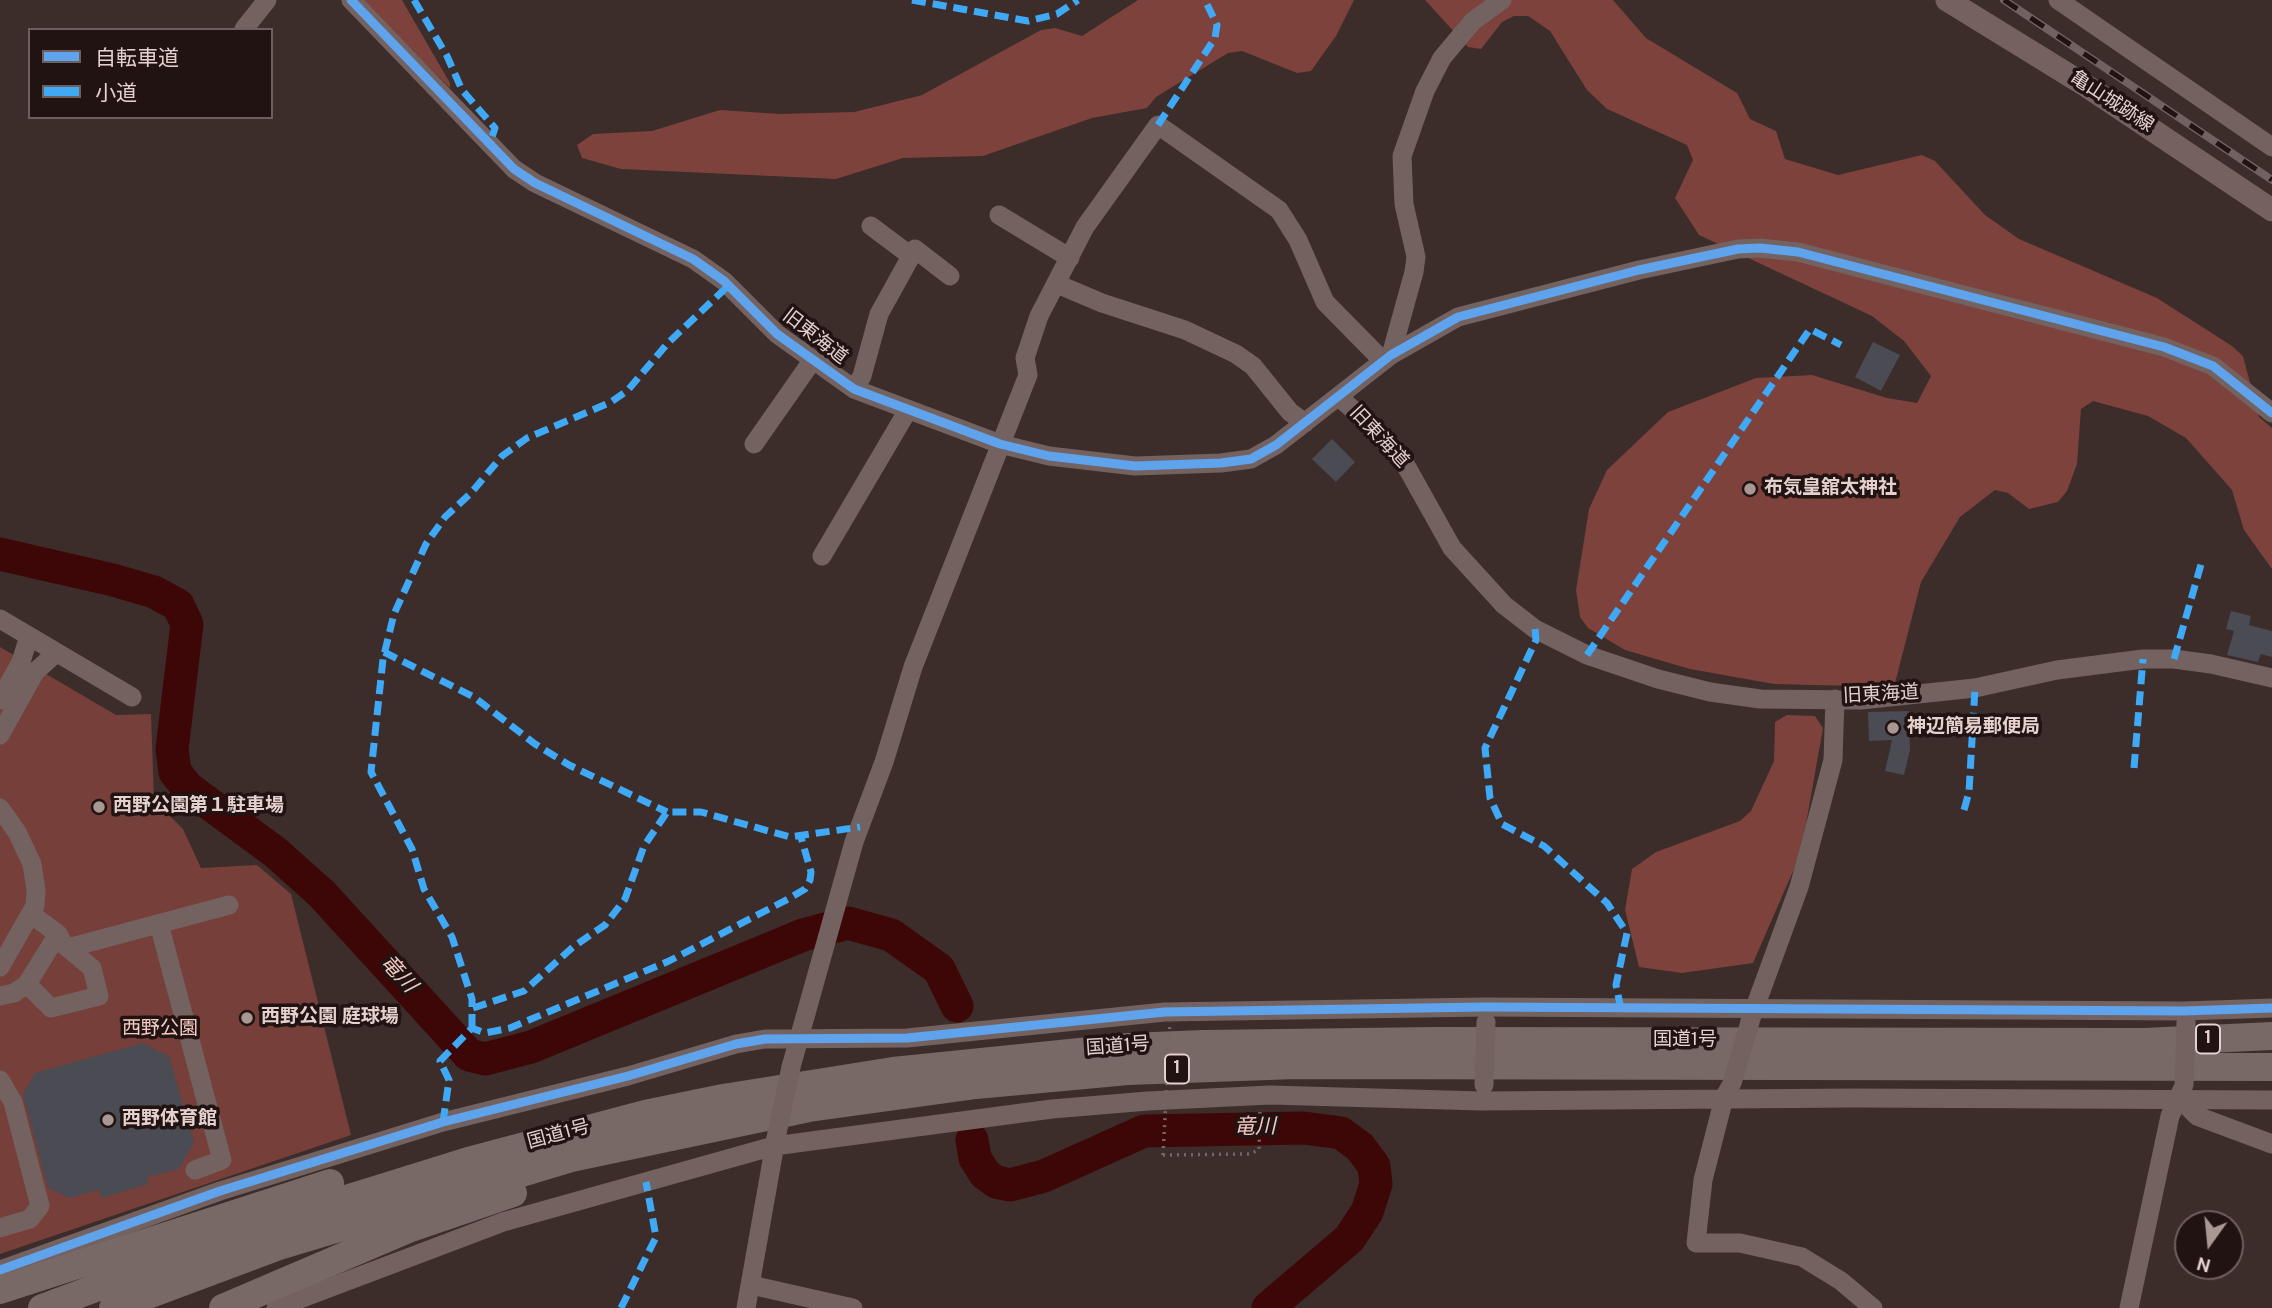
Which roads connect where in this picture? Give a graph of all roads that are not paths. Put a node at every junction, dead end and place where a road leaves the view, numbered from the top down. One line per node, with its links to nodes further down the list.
1 (267, 0): 6 (street)
2 (351, 0): 16 (street, 旧東海道)
3 (1502, 0): 15 (street)
4 (1947, 0): 8 (main road, 亀山城跡線)
5 (2058, 0): 7 (street)
6 (245, 28)
7 (2272, 147)
8 (2272, 210)
9 (999, 215): 12 (street)
10 (871, 226): 11 (street)
11 (911, 256): 13 (street); 17 (street)
12 (1070, 258): 14 (street); 15 (street)
13 (950, 276)
14 (1057, 284): 21 (street); 23 (street)
15 (1387, 358): 18 (street); 20 (street)
16 (812, 361): 17 (street, 旧東海道); 22 (street)
17 (855, 389): 19 (street, 旧東海道)
18 (1340, 398): 21 (street, 旧東海道); 30 (street, 旧東海道)
19 (908, 411): 23 (street, 旧東海道); 24 (street)
20 (2272, 413)
21 (1305, 423): 23 (street, 旧東海道)
22 (754, 444)
23 (1000, 444): 46 (street)
24 (822, 555)
25 (0, 619): 26 (street)
26 (29, 636): 27 (street); 31 (street)
27 (56, 653): 29 (street); 32 (street)
28 (2267, 680): 30 (street, 旧東海道)
29 (132, 697)
30 (1835, 699): 43 (street)
31 (0, 700)
32 (0, 736)
33 (0, 808): 35 (street)
34 (229, 905): 36 (street)
35 (31, 914): 37 (street); 38 (street)
36 (159, 924): 37 (street); 58 (street)
37 (63, 941): 39 (street); 39 (street)
38 (0, 967)
39 (27, 984): 40 (street)
40 (0, 996)
41 (2272, 1008): 44 (street)
42 (1485, 1015): 43 (street); 46 (street); 53 (street, bridge)
43 (1752, 1016): 44 (street); 51 (street, bridge)
44 (2185, 1016): 52 (street, bridge)
45 (2272, 1036): 47 (highway, 国道1号 / 1)
46 (798, 1038): 56 (street, bridge); 60 (street)
47 (2144, 1042): 48 (highway, 1); 55 (highway, 国道1号 / 1)
48 (2272, 1043)
49 (2272, 1067): 55 (highway, 国道1号 / 1)
50 (0, 1080): 59 (street)
51 (1728, 1090): 52 (street); 53 (street); 69 (street)
52 (2182, 1092): 54 (street); 57 (street); 70 (street)
53 (1483, 1093): 56 (street)
54 (2272, 1100)
55 (723, 1111): 62 (highway); 63 (highway, 国道1号 / 1); 64 (highway, 国道1号 / 1); 65 (highway)
56 (775, 1142): 61 (street); 66 (street)
57 (2272, 1144)
58 (195, 1170)
59 (0, 1228)
60 (0, 1270)
61 (751, 1285): 67 (street); 68 (street)
62 (0, 1290)
63 (42, 1308)
64 (113, 1308)
65 (223, 1308)
66 (276, 1308)
67 (746, 1308)
68 (853, 1308)
69 (1873, 1308)
70 (2129, 1308)

